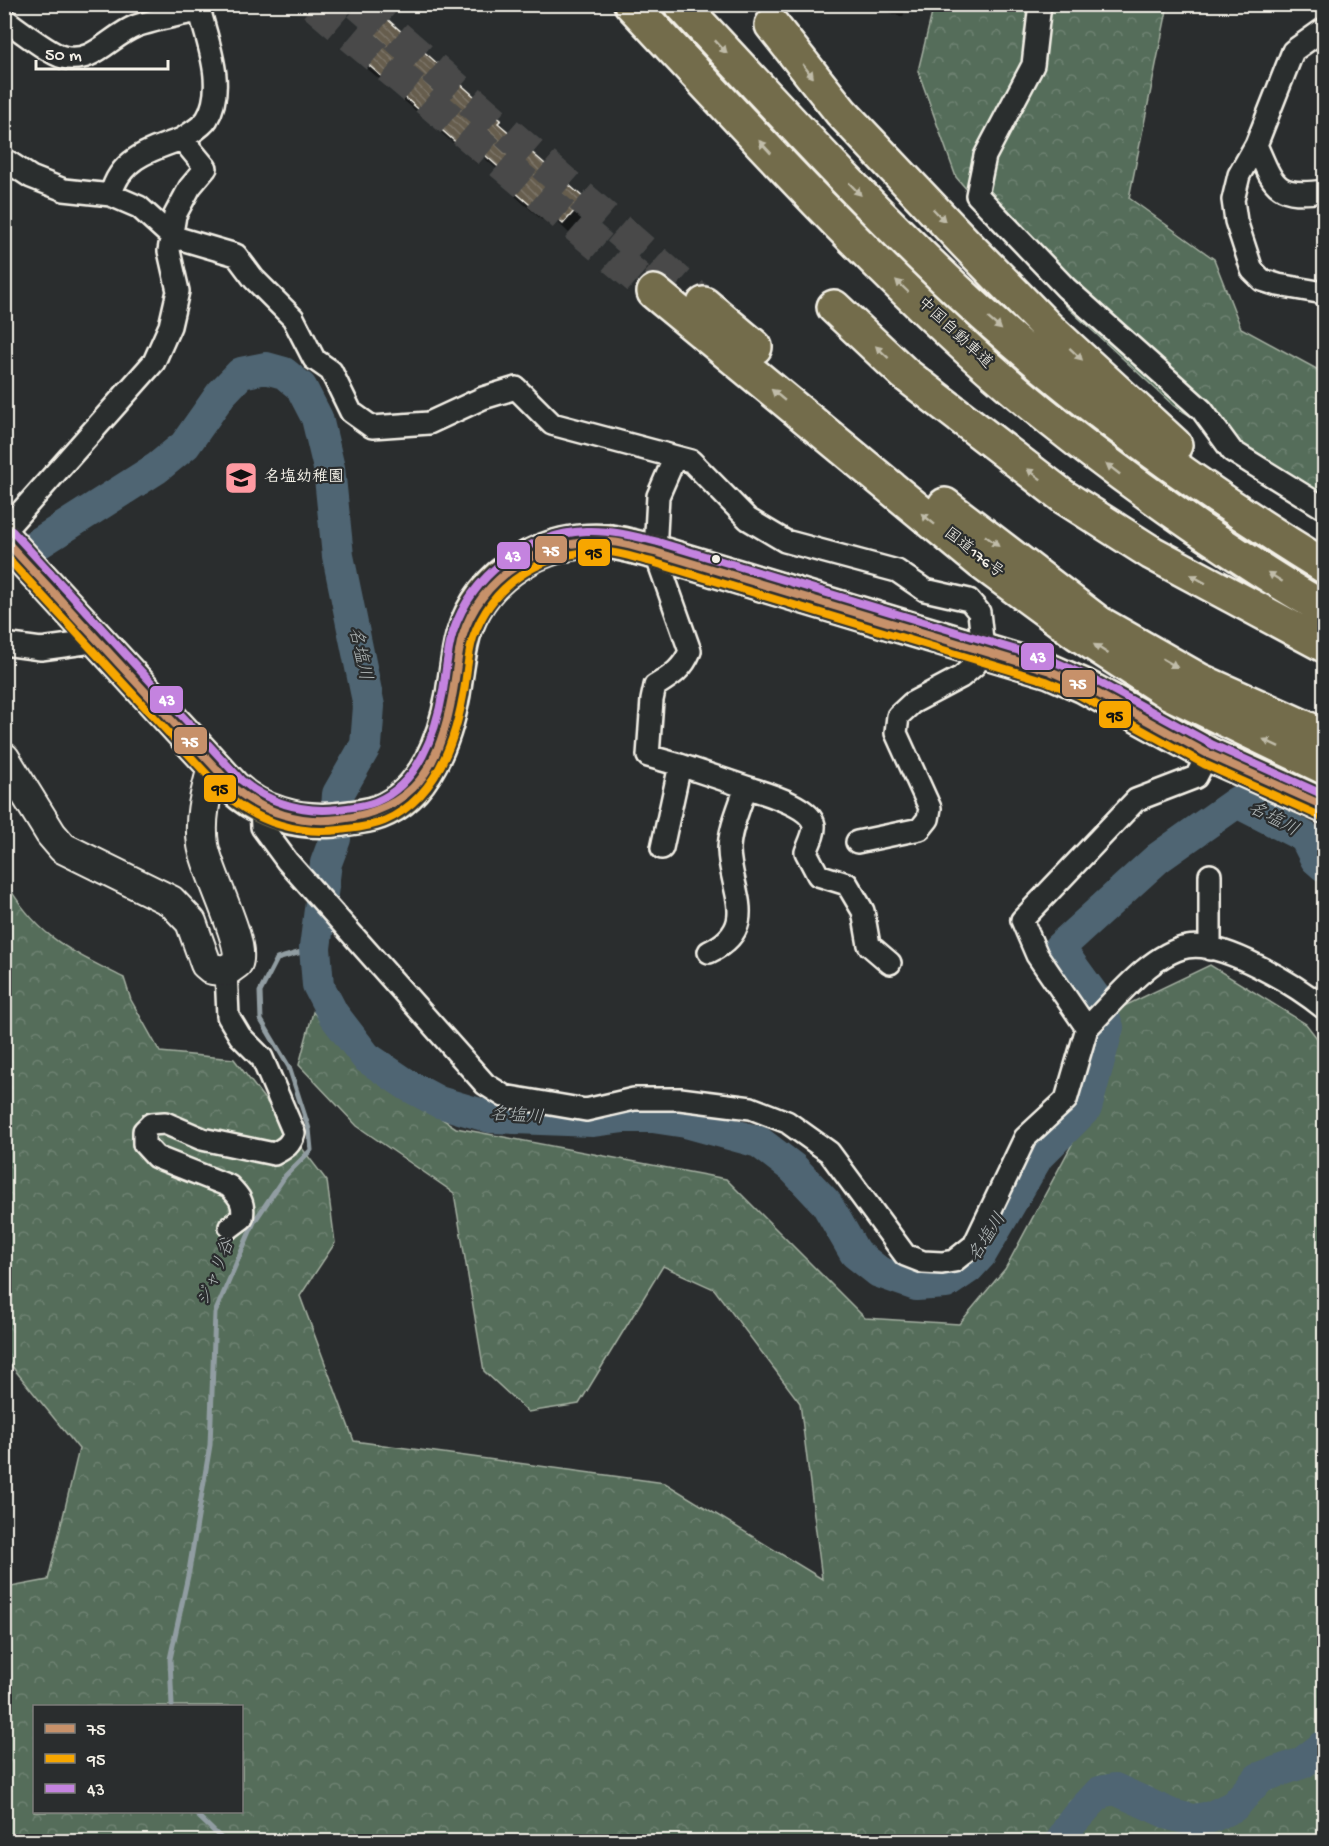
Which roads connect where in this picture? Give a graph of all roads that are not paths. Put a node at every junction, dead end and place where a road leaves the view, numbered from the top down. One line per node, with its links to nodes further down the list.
1 (631, 4): 23 (highway, 中国自動車道, one-way to 1)
2 (681, 4): 22 (highway, one-way to 22)
3 (1041, 4): 19 (street)
4 (199, 8): 5 (street); 8 (street)
5 (4, 19)
6 (772, 25): 22 (highway, one-way to 22)
7 (1324, 29): 9 (street)
8 (182, 139): 12 (street); 13 (street)
9 (1256, 145): 11 (street); 15 (street)
10 (4, 159): 12 (street)
11 (1324, 191)
12 (111, 195): 13 (street)
13 (171, 236): 18 (street); 20 (street)
14 (654, 292): 33 (highway, 国道176号, one-way to 14)
15 (1324, 293)
16 (704, 304): 28 (highway, 国道176号, one-way to 28)
17 (834, 307): 26 (highway, one-way to 17)
18 (675, 457): 21 (street); 27 (street)
19 (1324, 508)
20 (10, 542): 24 (highway)
21 (655, 552): 27 (highway); 31 (street); 36 (highway)
22 (1324, 565)
23 (1324, 608)
24 (100, 641): 25 (street); 32 (highway)
25 (4, 645)
26 (1324, 645)
27 (983, 649): 29 (highway); 37 (street)
28 (1324, 736)
29 (1208, 754): 35 (highway); 45 (street)
30 (4, 758): 43 (street)
31 (680, 765): 34 (street); 38 (street)
32 (213, 767): 36 (highway); 43 (street)
33 (1324, 767)
34 (746, 787): 41 (street); 42 (street)
35 (1324, 806)
36 (261, 808): 45 (street)
37 (857, 842)
38 (662, 848)
39 (1210, 875): 40 (street)
40 (1210, 949): 44 (street); 45 (street)
41 (709, 952)
42 (890, 963)
43 (226, 971): 46 (street)
44 (1324, 1008)
45 (1087, 1028)
46 (230, 1227)

